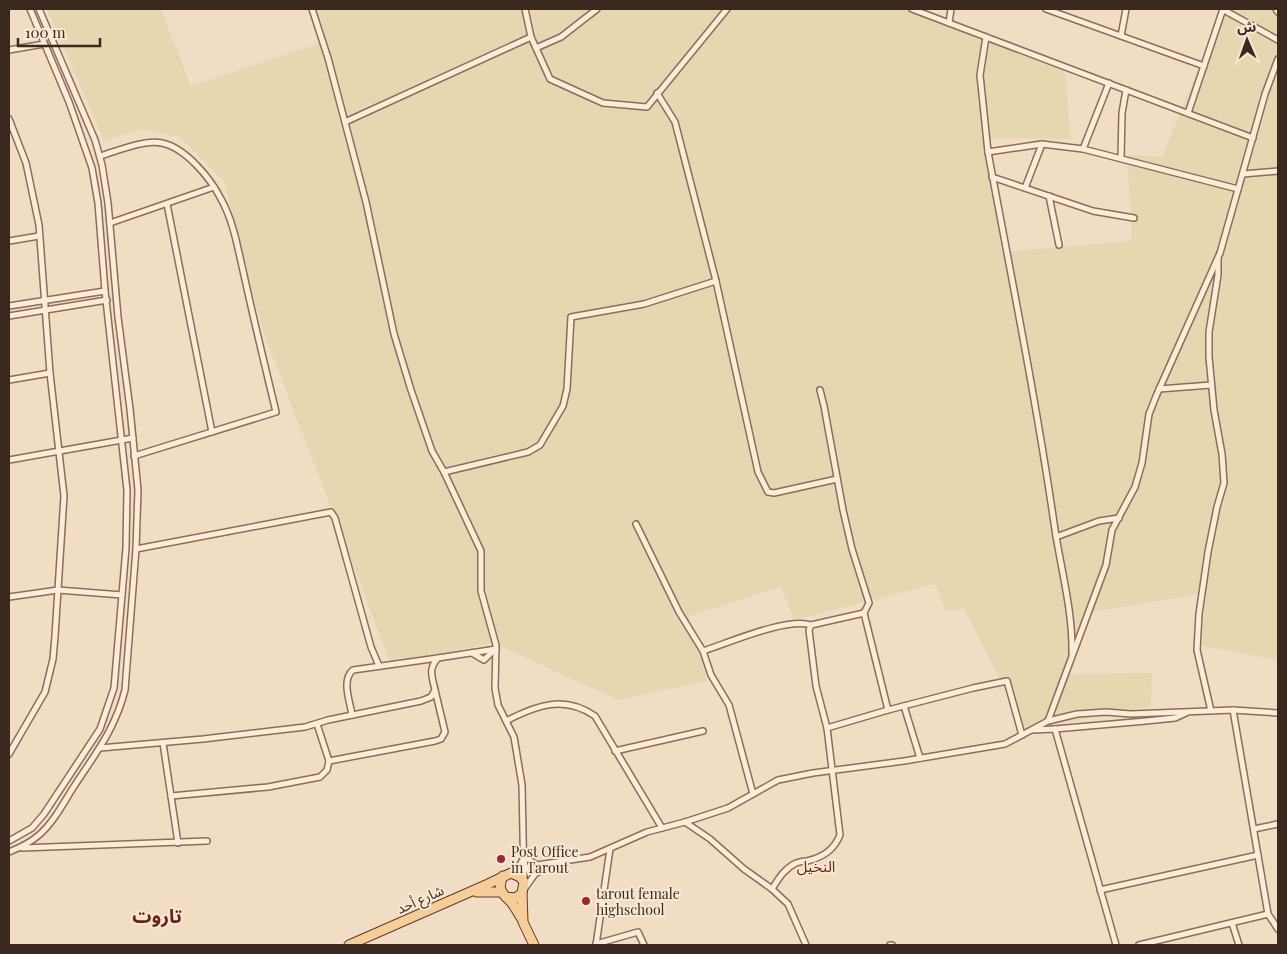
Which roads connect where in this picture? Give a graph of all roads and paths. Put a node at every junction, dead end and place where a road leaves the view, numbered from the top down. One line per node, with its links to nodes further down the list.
1 (30, 9): 19 (street)
2 (39, 9): 31 (street)
3 (312, 9): 29 (street)
4 (525, 9): 16 (street)
5 (597, 9): 20 (street)
6 (727, 9): 26 (street)
7 (912, 9): 14 (street)
8 (952, 9): 14 (street)
9 (1046, 9): 15 (street)
10 (1126, 9): 15 (street)
11 (1223, 9): 18 (street); 23 (street)
12 (1276, 9): 13 (street)
13 (1278, 12)
14 (949, 23): 17 (street)
15 (1121, 36): 23 (street)
16 (531, 37): 20 (street); 29 (street)
17 (986, 37): 24 (street); 35 (street)
18 (1278, 40)
19 (44, 44): 21 (street); 30 (street)
20 (536, 48): 26 (street)
21 (9, 50)
22 (1278, 59): 32 (street)
23 (1204, 66): 27 (street)
24 (1109, 84): 25 (street); 34 (street)
25 (1126, 90): 27 (street); 37 (street)
26 (657, 93): 55 (street)
27 (1188, 113): 32 (street)
28 (9, 119): 50 (street)
29 (345, 122): 76 (street)
30 (77, 124): 31 (street); 49 (street)
31 (92, 133): 36 (street)
32 (1253, 138): 39 (street)
33 (1042, 144): 34 (street); 35 (street); 42 (street)
34 (1083, 149): 37 (street)
35 (988, 152): 40 (street)
36 (100, 156): 41 (street); 46 (street)
37 (1121, 158): 43 (street)
38 (1278, 171): 39 (street)
39 (1243, 174): 43 (street)
40 (992, 177): 42 (street); 80 (street)
41 (214, 187): 45 (street); 70 (street)
42 (1025, 188): 44 (street)
43 (1238, 189): 53 (street)
44 (1049, 196): 47 (street); 52 (street)
45 (167, 204): 48 (street); 70 (street)
46 (109, 216): 48 (street); 49 (street)
47 (1134, 218)
48 (110, 223): 54 (street)
49 (100, 224): 56 (street)
50 (40, 236): 51 (street); 59 (street)
51 (9, 241)
52 (1059, 245)
53 (1218, 256): 67 (street); 68 (street)
54 (114, 267): 56 (street); 71 (street)
55 (716, 281): 76 (street); 77 (street)
56 (105, 284): 57 (street)
57 (105, 291): 58 (street); 60 (street)
58 (95, 292): 59 (street); 61 (street)
59 (44, 300): 62 (street); 63 (street)
60 (107, 300): 61 (street); 72 (street)
61 (82, 304): 63 (street)
62 (9, 306)
63 (44, 310): 64 (street); 65 (street)
64 (9, 316)
65 (50, 373): 66 (street); 73 (street)
66 (9, 380)
67 (1211, 385): 68 (street); 96 (street)
68 (1159, 388): 78 (street)
69 (820, 390): 77 (street)
70 (212, 432): 74 (street)
71 (133, 438): 72 (street); 74 (street)
72 (122, 440): 73 (street); 83 (street)
73 (60, 451): 75 (street); 82 (street)
74 (134, 456): 81 (street)
75 (9, 460)
76 (444, 472): 87 (street)
77 (837, 479): 85 (street)
78 (1118, 518): 80 (street); 90 (street)
79 (636, 524): 88 (street)
80 (1056, 537): 90 (street)
81 (136, 549): 92 (street); 110 (street)
82 (58, 590): 83 (street); 84 (street); 112 (street)
83 (122, 595): 122 (street)
84 (9, 597)
85 (864, 613): 86 (street); 95 (street)
86 (811, 625): 88 (street); 104 (street)
87 (496, 649): 89 (street); 89 (street); 101 (street)
88 (703, 651): 116 (street)
89 (472, 653): 91 (street)
90 (1072, 657): 102 (street)
91 (438, 658): 92 (street); 93 (street)
92 (379, 666): 100 (street)
93 (435, 690): 100 (street); 114 (street)
94 (904, 706): 95 (street); 108 (street); 113 (street)
95 (888, 710): 104 (street)
96 (1212, 710): 97 (street); 98 (street)
97 (1233, 710): 99 (street); 121 (street)
98 (1189, 712): 102 (street); 105 (street)
99 (1278, 713)
100 (352, 716): 103 (street)
101 (506, 721): 111 (street); 129 (street)
102 (1048, 721): 106 (street)
103 (317, 724): 109 (street); 114 (street)
104 (827, 728): 115 (street)
105 (1055, 729): 106 (street); 136 (street)
106 (1031, 730): 108 (street)
107 (704, 731): 111 (street)
108 (1022, 734): 113 (street)
109 (163, 743): 110 (street); 117 (street)
110 (100, 748): 125 (street)
111 (614, 750): 120 (street)
112 (9, 754)
113 (920, 758): 115 (street)
114 (327, 760): 117 (street)
115 (832, 771): 116 (street); 135 (street)
116 (753, 794): 118 (street)
117 (171, 796): 123 (street)
118 (685, 822): 120 (street); 135 (street)
119 (1278, 824): 121 (street)
120 (662, 828): 126 (street)
121 (1254, 829): 128 (street)
122 (9, 841)
123 (178, 842): 124 (street); 125 (street)
124 (207, 842)
125 (20, 848): 127 (street)
126 (610, 849): 130 (street); 143 (street)
127 (9, 852)
128 (1258, 855): 136 (street); 139 (street)
129 (524, 857): 131 (street); 132 (street); 133 (street)
130 (555, 863): 131 (street); 134 (street)
131 (537, 865): 132 (street)
132 (525, 869): 133 (street); 134 (street)
133 (510, 875): 134 (main road); 137 (main road, شارع أحد); 138 (main road)
134 (524, 888): 138 (main road); 140 (main road)
135 (772, 889): 147 (street)
136 (1100, 890): 148 (street)
137 (469, 892): 138 (main road); 144 (main road, شارع أحد)
138 (503, 894): 140 (main road)
139 (1268, 914): 141 (street); 142 (street)
140 (523, 922): 145 (main road)
141 (1232, 923): 149 (street); 150 (street)
142 (1278, 929)
143 (596, 944): 146 (street)
144 (348, 945)
145 (534, 945)
146 (644, 945)
147 (806, 945)
148 (1116, 945)
149 (1139, 945)
150 (1239, 945)

